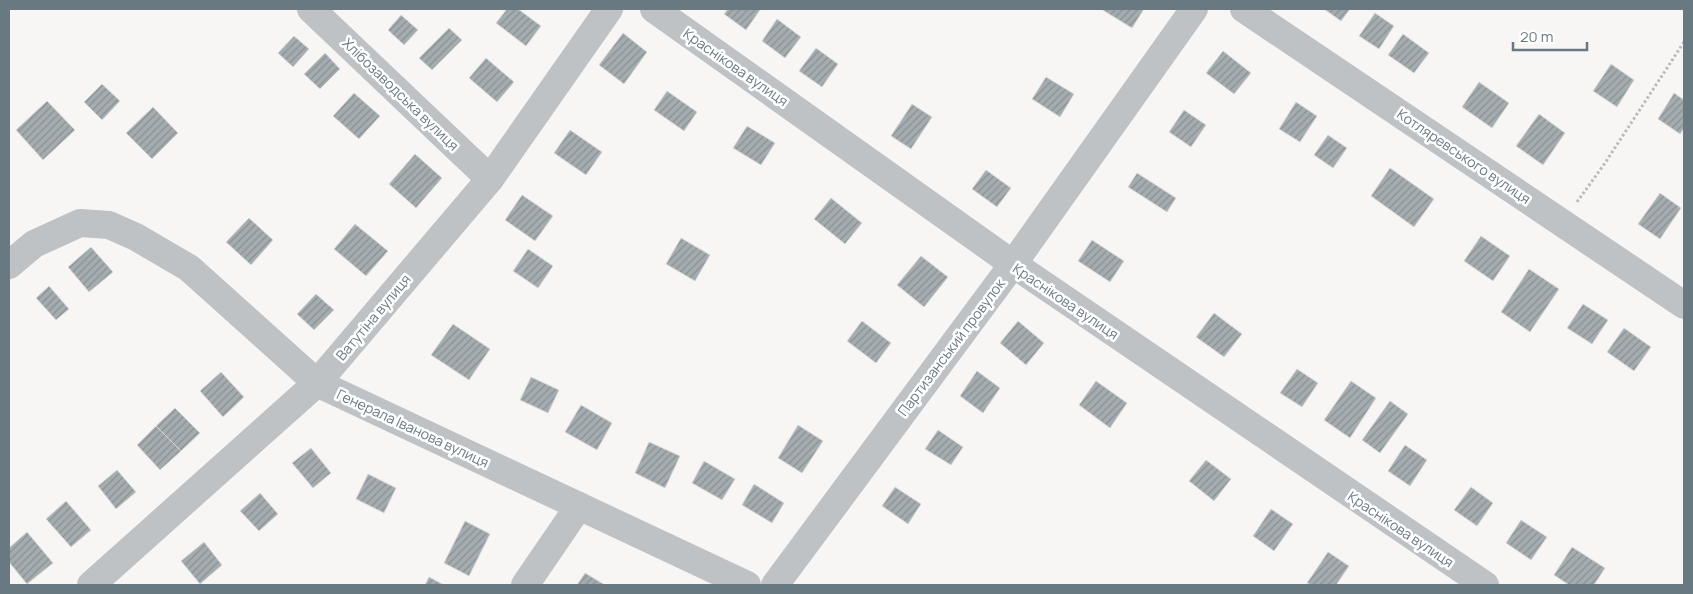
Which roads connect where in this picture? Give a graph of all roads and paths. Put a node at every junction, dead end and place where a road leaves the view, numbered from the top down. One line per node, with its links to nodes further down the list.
1 (311, 9): 7 (street, Хлібозаводська вулиця)
2 (609, 9): 7 (street, Ватутіна вулиця)
3 (654, 9): 9 (street, Краснікова вулиця)
4 (1194, 9): 9 (street, Партизанський провулок)
5 (1244, 9): 8 (street, Котляревського вулиця)
6 (1684, 42): 8 (path)
7 (490, 179): 12 (street, Ватутіна вулиця)
8 (1562, 222): 11 (street, Котляревського вулиця)
9 (1012, 264): 17 (street, Партизанський провулок); 18 (street, Краснікова вулиця)
10 (9, 265): 12 (street, Генерала Іванова вулиця)
11 (1684, 305)
12 (317, 383): 13 (street, Генерала Іванова вулиця); 14 (street, Ватутіна вулиця)
13 (579, 506): 15 (street); 16 (street, Генерала Іванова вулиця)
14 (91, 585)
15 (524, 585)
16 (747, 585)
17 (775, 585)
18 (1485, 585)

